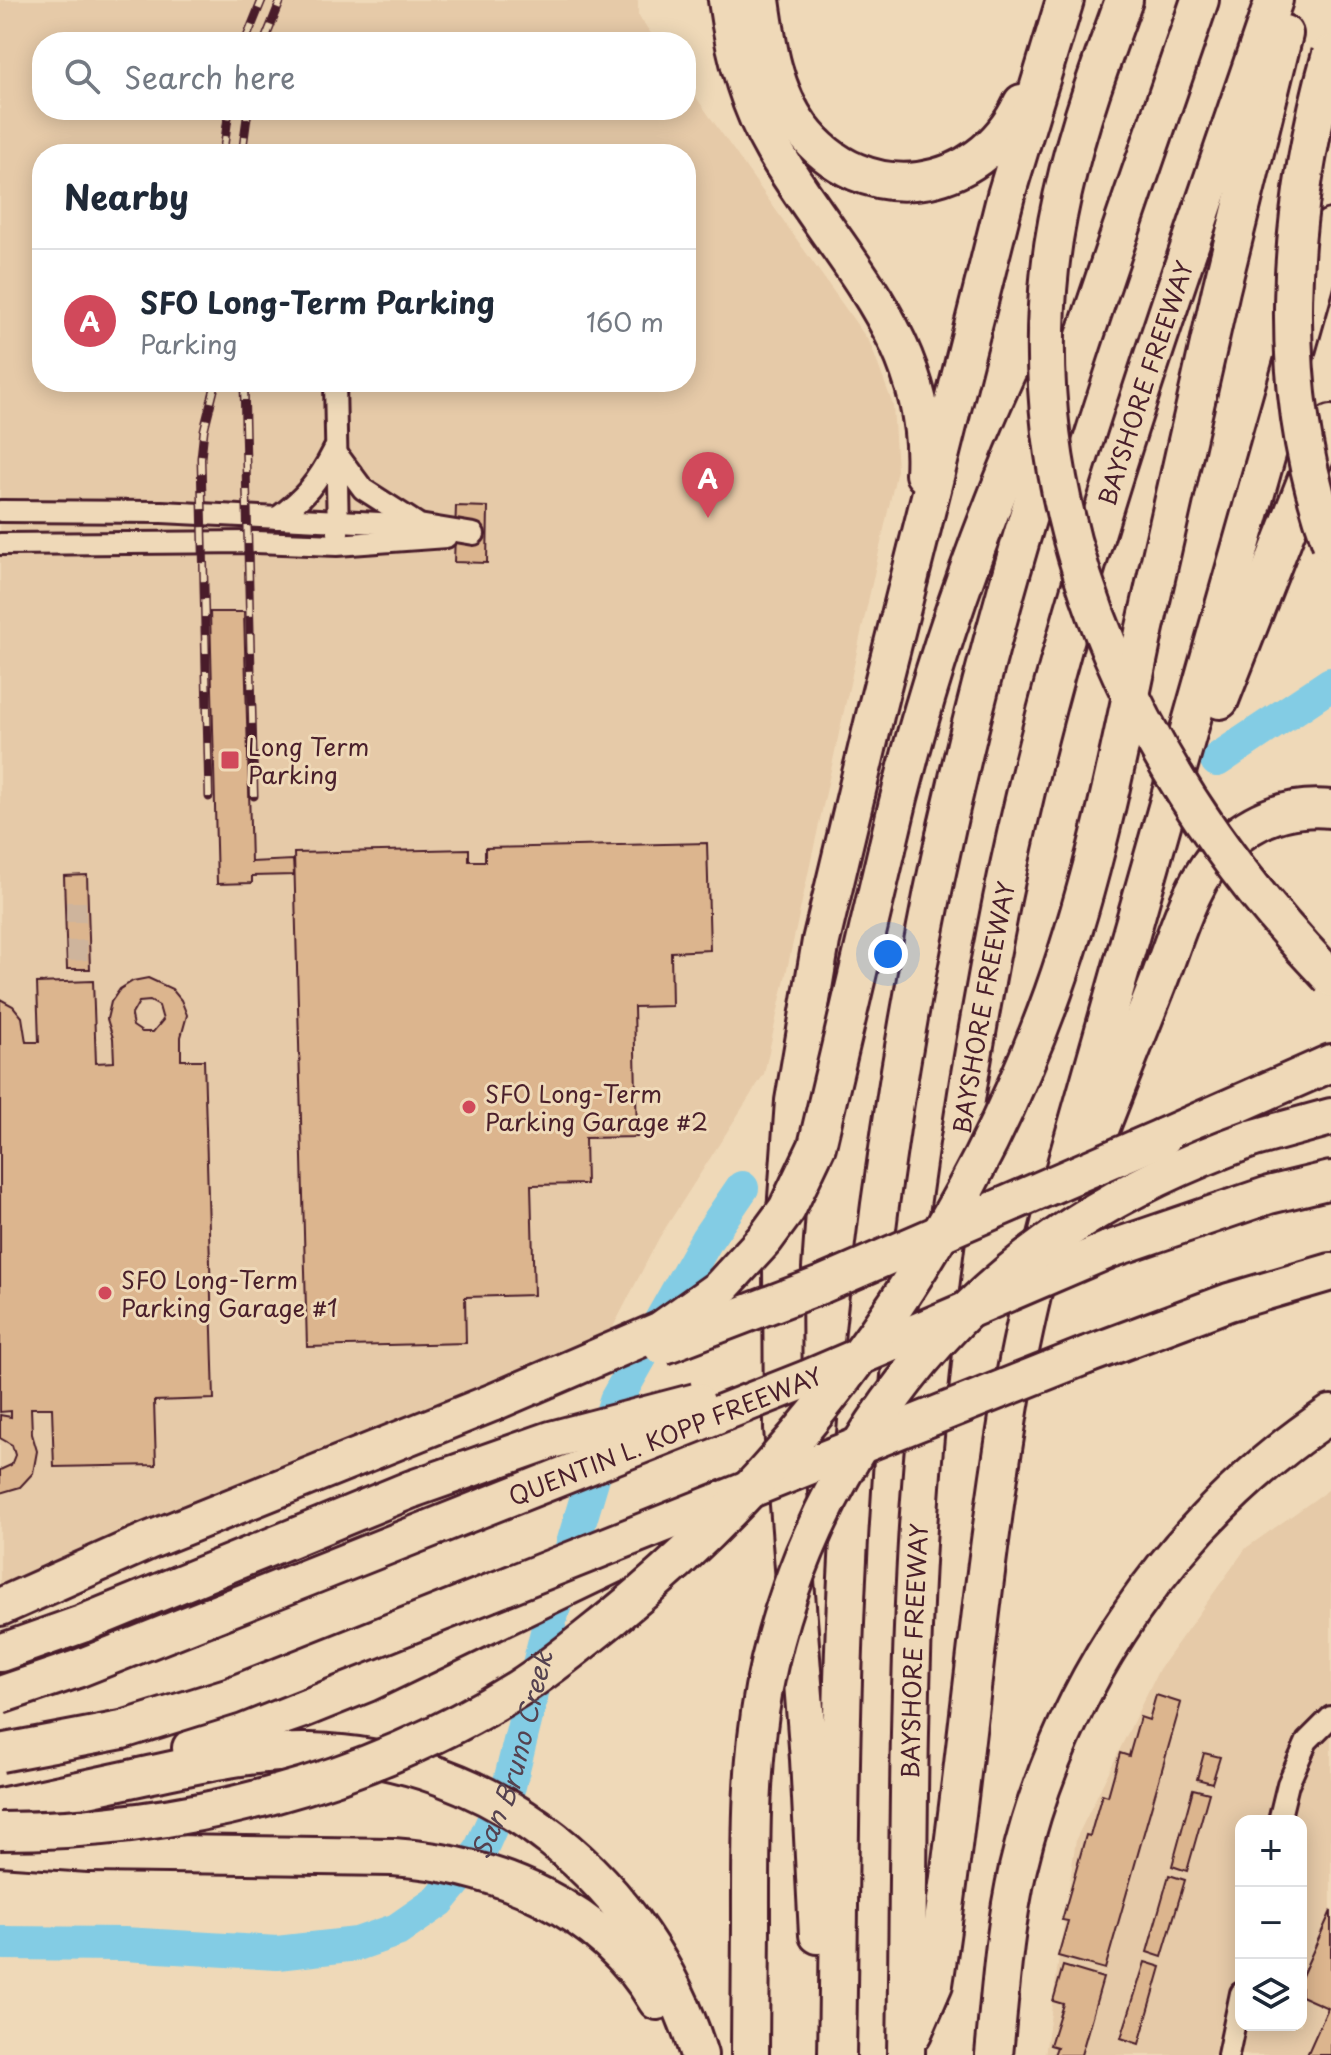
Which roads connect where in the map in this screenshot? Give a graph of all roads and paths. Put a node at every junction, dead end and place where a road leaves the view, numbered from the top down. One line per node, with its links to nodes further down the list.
1 (727, 0): 21 (highway)
2 (761, 0): 3 (highway)
3 (1062, 0): 21 (highway)
4 (1124, 0): 24 (highway, bridge)
5 (1200, 0): 9 (highway)
6 (1274, 0): 43 (highway, BAYSHORE FREEWAY)
7 (1293, 0): 39 (highway, bridge)
8 (1331, 54): 18 (highway, bridge)
9 (1136, 186): 30 (highway, bridge); 48 (highway)
10 (1331, 228): 22 (highway)
11 (335, 392): 13 (street)
12 (1331, 424): 22 (highway)
13 (334, 450): 15 (street); 16 (street); 17 (street)
14 (0, 511): 15 (street)
15 (277, 518): 16 (street)
16 (338, 520): 17 (street); 20 (street)
17 (419, 525): 20 (street)
18 (1331, 543)
19 (0, 544): 20 (street)
20 (337, 545)
21 (897, 625): 47 (highway)
22 (1171, 798): 33 (highway)
23 (1331, 809): 33 (highway)
24 (1331, 978)
25 (1331, 1063): 30 (highway, bridge)
26 (1331, 1117): 46 (highway, bridge)
27 (1331, 1180): 29 (highway, QUENTIN L. KOPP FREEWAY, bridge)
28 (1331, 1272): 31 (highway, bridge)
29 (807, 1379): 35 (highway, bridge); 36 (highway, QUENTIN L. KOPP FREEWAY, bridge)
30 (494, 1402): 34 (highway)
31 (954, 1408): 38 (highway, bridge); 39 (highway, bridge)
32 (1331, 1414): 49 (highway)
33 (998, 1485): 43 (highway)
34 (0, 1607)
35 (0, 1653)
36 (0, 1695)
37 (1331, 1717): 40 (street)
38 (0, 1753)
39 (2, 1815): 45 (highway)
40 (1280, 1815)
41 (0, 1847): 44 (highway)
42 (1235, 2022): 50 (street)
43 (906, 2052)
44 (687, 2055)
45 (699, 2055)
46 (750, 2055)
47 (827, 2055)
48 (837, 2055)
49 (994, 2055)
50 (1228, 2055)

